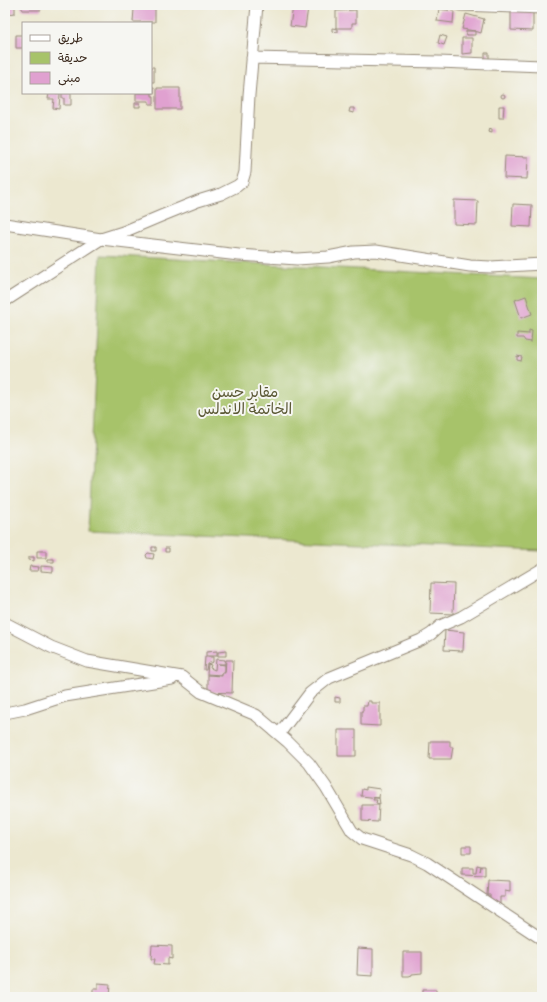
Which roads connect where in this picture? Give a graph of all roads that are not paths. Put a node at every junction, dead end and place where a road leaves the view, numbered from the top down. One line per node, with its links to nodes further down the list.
1 (257, 5): 4 (street)
2 (460, 5): 3 (street)
3 (542, 8)
4 (252, 58): 5 (street); 7 (street)
5 (542, 66)
6 (5, 224): 7 (street)
7 (101, 239): 8 (street); 9 (street)
8 (542, 264)
9 (5, 301)
10 (542, 569): 14 (street)
11 (5, 623): 12 (street)
12 (182, 677): 13 (street); 14 (street)
13 (5, 713)
14 (279, 734): 15 (street)
15 (542, 939)

